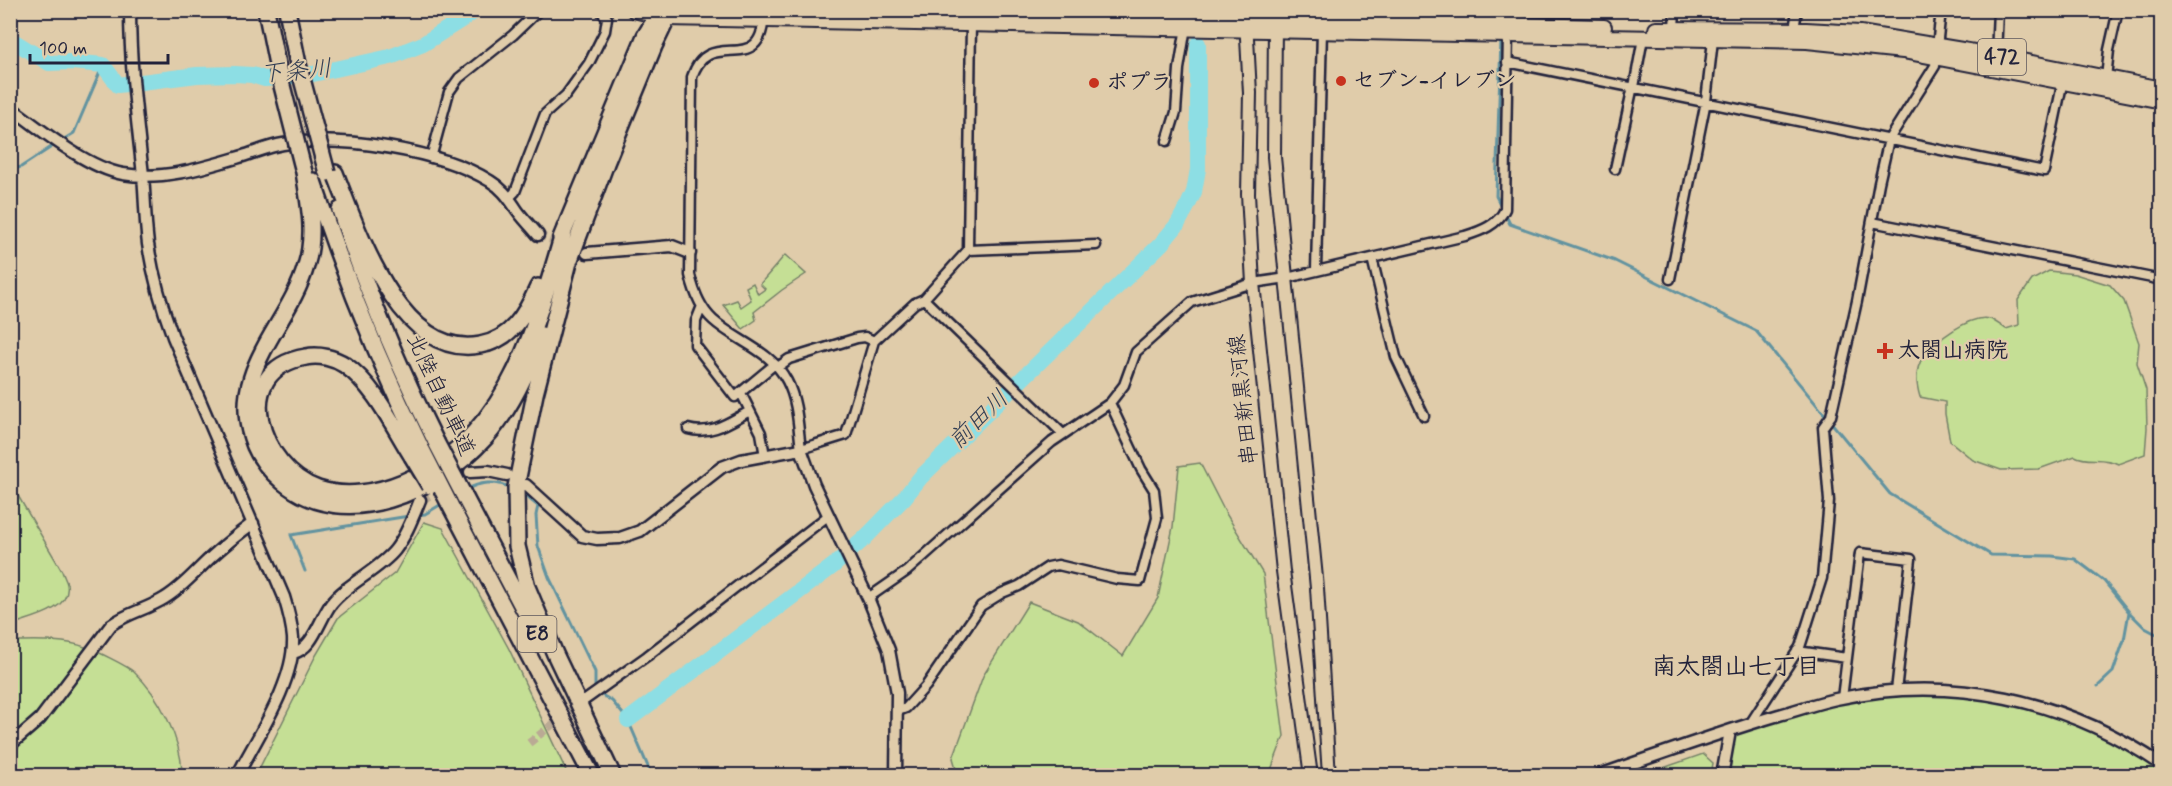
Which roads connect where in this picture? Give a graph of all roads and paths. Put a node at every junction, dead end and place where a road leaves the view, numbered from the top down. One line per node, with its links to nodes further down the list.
1 (130, 10): 41 (street)
2 (268, 10): 39 (highway, 北陸自動車道, bridge)
3 (287, 10): 40 (highway, 北陸自動車道 / E8, bridge)
4 (539, 10): 37 (street)
5 (600, 10): 42 (street)
6 (634, 10): 13 (highway, 472)
7 (953, 10): 16 (highway, 472)
8 (1675, 10): 19 (street)
9 (1797, 10): 22 (street)
10 (1941, 10): 25 (street)
11 (1998, 10): 26 (street)
12 (2118, 10): 29 (street)
13 (663, 14): 14 (highway, 472); 44 (highway); 51 (highway)
14 (764, 15): 15 (highway, 472); 49 (street)
15 (971, 22): 18 (highway, 472); 47 (street)
16 (1246, 24): 17 (highway, 472); 18 (highway, 472); 56 (main road, 串田新黒河線)
17 (1275, 25): 20 (highway, 472); 21 (highway, 472); 53 (main road)
18 (1186, 27): 36 (street)
19 (1674, 29): 21 (highway, 472); 22 (highway, 472)
20 (1322, 30): 21 (highway, 472); 52 (street)
21 (1508, 30): 23 (highway, 472); 27 (street)
22 (1794, 30): 25 (highway, 472)
23 (1643, 38): 24 (highway, 472); 30 (street)
24 (1713, 40): 25 (highway, 472); 32 (street)
25 (1937, 52): 26 (highway, 472); 28 (highway, 472); 35 (street)
26 (1996, 56): 28 (highway, 472)
27 (1507, 62): 30 (street); 50 (street)
28 (2064, 76): 29 (highway, 472); 33 (highway, 472); 35 (street)
29 (2106, 78): 31 (highway, 472)
30 (1634, 86): 32 (street); 38 (street)
31 (2162, 89)
32 (1706, 101): 35 (street); 54 (street)
33 (2162, 101)
34 (10, 107): 41 (street)
35 (1889, 139): 43 (street)
36 (1167, 141)
37 (431, 158): 41 (street); 42 (street)
38 (1615, 169)
39 (307, 170): 51 (highway); 68 (highway, 北陸自動車道)
40 (331, 173): 44 (highway); 90 (highway, 北陸自動車道 / E8, bridge)
41 (143, 176): 75 (street)
42 (510, 197): 45 (street)
43 (1872, 222): 55 (street); 77 (street)
44 (565, 228): 68 (highway)
45 (538, 235)
46 (1096, 245): 47 (street)
47 (968, 250): 57 (street)
48 (587, 253): 49 (street)
49 (690, 253): 58 (street)
50 (1372, 258): 52 (street); 64 (street)
51 (569, 262): 90 (highway)
52 (1316, 270): 53 (street)
53 (1287, 278): 56 (street); 93 (main road)
54 (1670, 279)
55 (2162, 280)
56 (1252, 283): 62 (street); 92 (main road, 串田新黒河線)
57 (924, 299): 59 (street); 66 (street)
58 (702, 306): 60 (street); 61 (street)
59 (874, 341): 60 (street); 67 (street)
60 (776, 365): 61 (street); 67 (street)
61 (741, 393): 63 (street)
62 (1110, 403): 66 (street); 83 (street)
63 (750, 411): 65 (street); 69 (street)
64 (1424, 416)
65 (688, 429)
66 (1063, 434): 76 (street)
67 (801, 449): 69 (street); 74 (street)
68 (417, 453): 89 (highway, E8, bridge)
69 (765, 456): 72 (street)
70 (470, 472): 71 (street)
71 (507, 475)
72 (526, 485)
73 (420, 500): 78 (street)
74 (829, 515): 76 (street); 82 (street)
75 (253, 523): 78 (street); 86 (street)
76 (868, 598): 83 (street)
77 (1797, 651): 79 (street); 84 (street)
78 (293, 653): 88 (street)
79 (1847, 658): 80 (street); 81 (street)
80 (1896, 691): 81 (street); 87 (street)
81 (1842, 698): 84 (street)
82 (581, 703)
83 (898, 711): 91 (street)
84 (1750, 724): 85 (street)
85 (1730, 731): 94 (street); 95 (street)
86 (10, 745)
87 (2162, 765)
88 (237, 776)
89 (592, 776)
90 (611, 776)
91 (896, 776)
92 (1311, 776)
93 (1329, 776)
94 (1597, 776)
95 (1722, 776)

